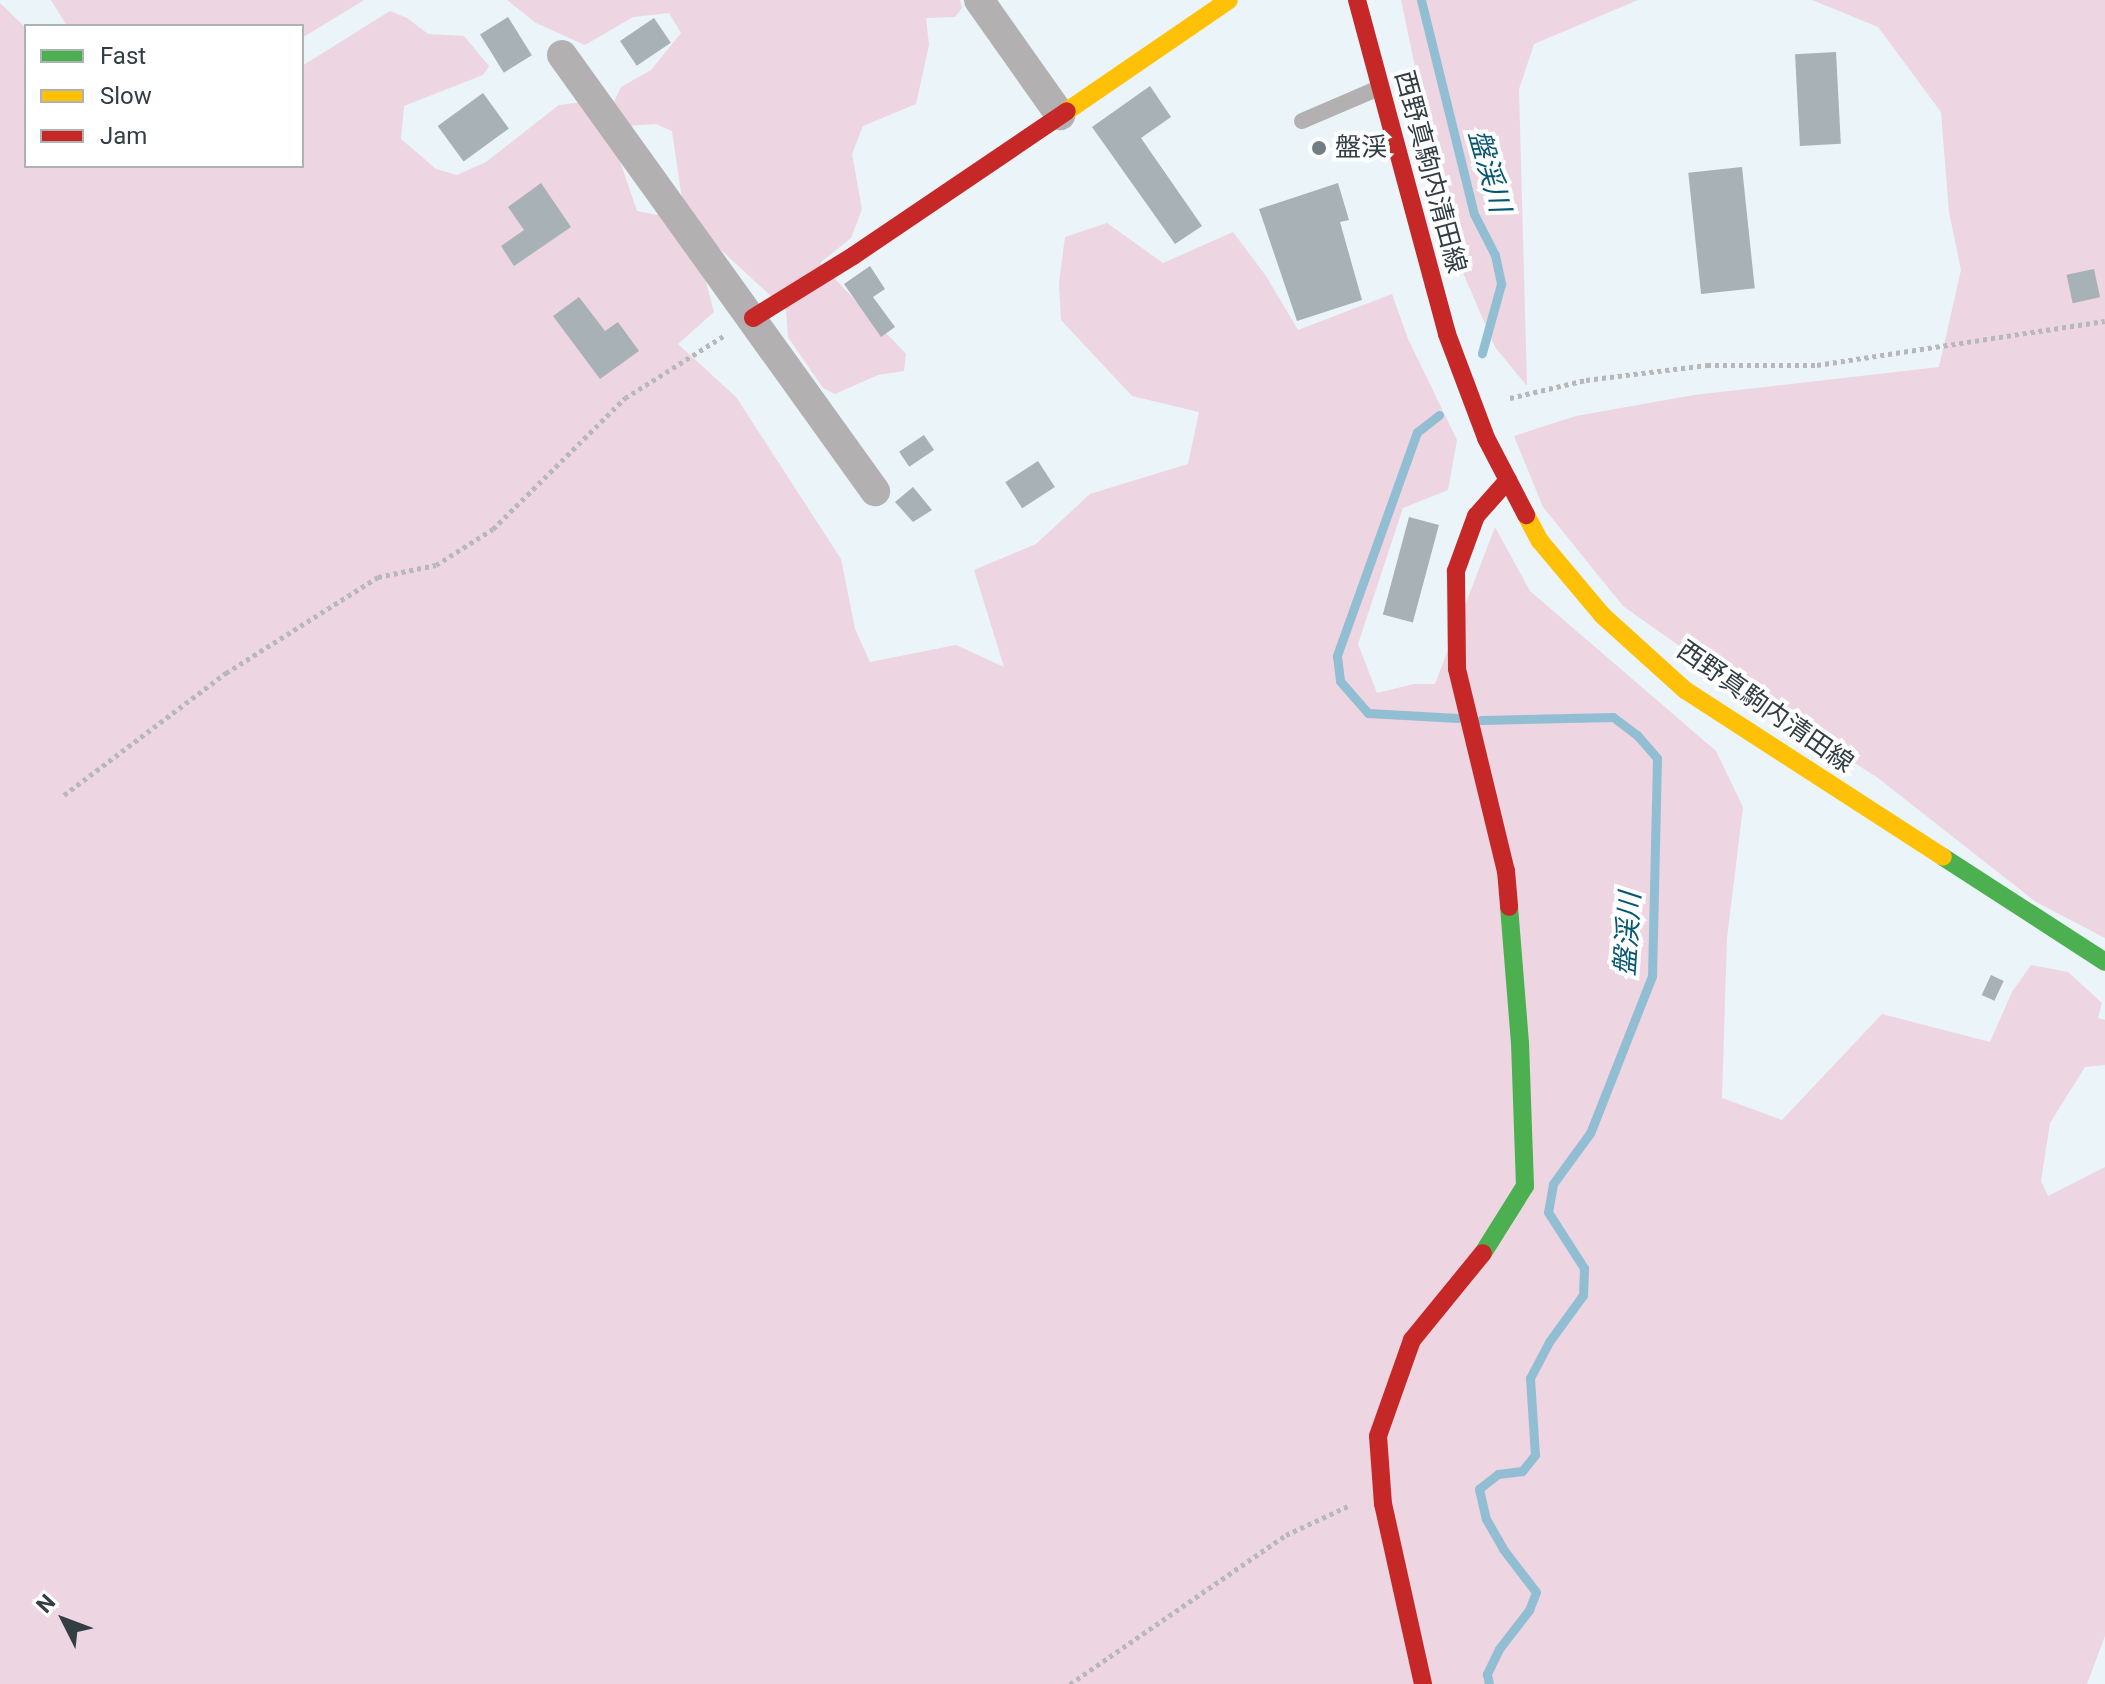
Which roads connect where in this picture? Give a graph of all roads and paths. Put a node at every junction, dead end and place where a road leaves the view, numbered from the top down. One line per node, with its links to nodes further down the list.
1 (979, 0): 6 (street)
2 (1229, 0): 6 (street)
3 (1357, 0): 5 (street, 西野真駒内清田線)
4 (562, 55): 8 (street)
5 (1381, 87): 7 (lane); 10 (street, 西野真駒内清田線)
6 (1060, 115): 8 (street)
7 (1302, 121)
8 (753, 318): 12 (street); 13 (path)
9 (2105, 321): 10 (path)
10 (1474, 407): 11 (street, 西野真駒内清田線)
11 (1508, 480): 14 (street, 西野真駒内清田線); 15 (street)
12 (875, 491)
13 (64, 795)
14 (2105, 962)
15 (1383, 1504): 16 (path); 17 (street)
16 (1070, 1684)
17 (1423, 1684)

